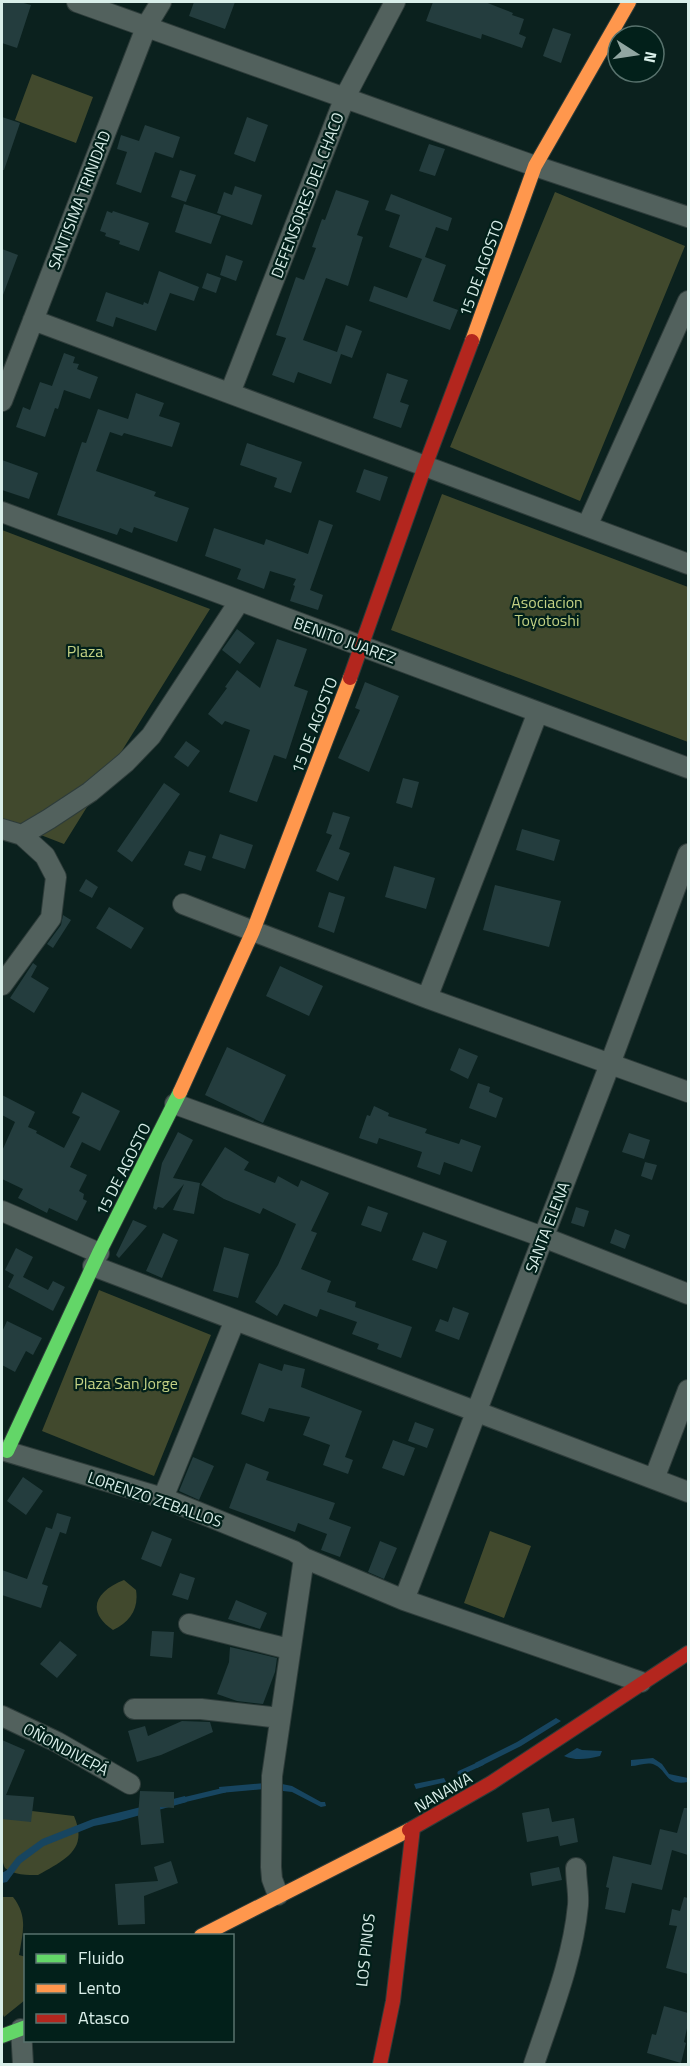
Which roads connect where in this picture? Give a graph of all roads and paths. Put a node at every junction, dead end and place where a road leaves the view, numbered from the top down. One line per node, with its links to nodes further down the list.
1 (77, 2): 5 (street)
2 (161, 2): 5 (street, SANTISIMA TRINIDAD)
3 (395, 2): 6 (street, DEFENSORES DEL CHACO)
4 (629, 2): 7 (street, 15 DE AGOSTO)
5 (147, 26): 6 (street); 10 (street, SANTISIMA TRINIDAD)
6 (345, 97): 7 (street); 11 (street, DEFENSORES DEL CHACO)
7 (535, 166): 8 (street); 13 (street, 15 DE AGOSTO)
8 (688, 217)
9 (688, 301): 15 (street)
10 (33, 320): 11 (street); 12 (street, SANTISIMA TRINIDAD)
11 (230, 393): 13 (street)
12 (2, 401)
13 (425, 466): 15 (street); 18 (street, 15 DE AGOSTO)
14 (2, 512): 17 (street, BENITO JUAREZ)
15 (587, 526): 16 (street)
16 (688, 564)
17 (239, 602): 18 (street, BENITO JUAREZ); 22 (street)
18 (362, 646): 19 (street, BENITO JUAREZ); 25 (street, 15 DE AGOSTO)
19 (538, 712): 20 (street, BENITO JUAREZ); 27 (street)
20 (688, 768)
21 (2, 829): 22 (street)
22 (22, 835): 26 (street)
23 (688, 854): 28 (street, SANTA ELENA)
24 (183, 904): 25 (street)
25 (253, 931): 27 (street); 30 (street, 15 DE AGOSTO)
26 (2, 985)
27 (427, 998): 28 (street)
28 (610, 1064): 29 (street); 32 (street, SANTA ELENA)
29 (688, 1092)
30 (175, 1104): 32 (street); 33 (street, 15 DE AGOSTO)
31 (2, 1211): 33 (street)
32 (543, 1238): 34 (street); 37 (street, SANTA ELENA)
33 (96, 1260): 35 (street); 38 (street, 15 DE AGOSTO)
34 (688, 1294)
35 (236, 1320): 37 (street); 41 (street)
36 (688, 1390): 39 (street)
37 (476, 1412): 39 (street); 43 (street, SANTA ELENA)
38 (4, 1450): 41 (street, LORENZO ZEBALLOS)
39 (654, 1479): 40 (street)
40 (688, 1492)
41 (163, 1498): 42 (street, LORENZO ZEBALLOS)
42 (304, 1558): 43 (street, LORENZO ZEBALLOS); 45 (street)
43 (404, 1600): 47 (street, LORENZO ZEBALLOS)
44 (189, 1624): 45 (street)
45 (289, 1649): 50 (street)
46 (688, 1653): 47 (street, NANAWA)
47 (641, 1682): 52 (street, NANAWA)
48 (134, 1709): 50 (street)
49 (2, 1716): 51 (street, OÑONDIVEPÁ)
50 (280, 1718): 54 (street)
51 (130, 1784)
52 (413, 1828): 54 (street, NANAWA); 60 (street)
53 (576, 1868): 61 (street)
54 (278, 1895): 55 (street, NANAWA)
55 (203, 1934)
56 (23, 2028): 57 (street)
57 (2, 2036)
58 (24, 2042): 59 (street)
59 (26, 2064)
60 (380, 2064)
61 (534, 2064)

